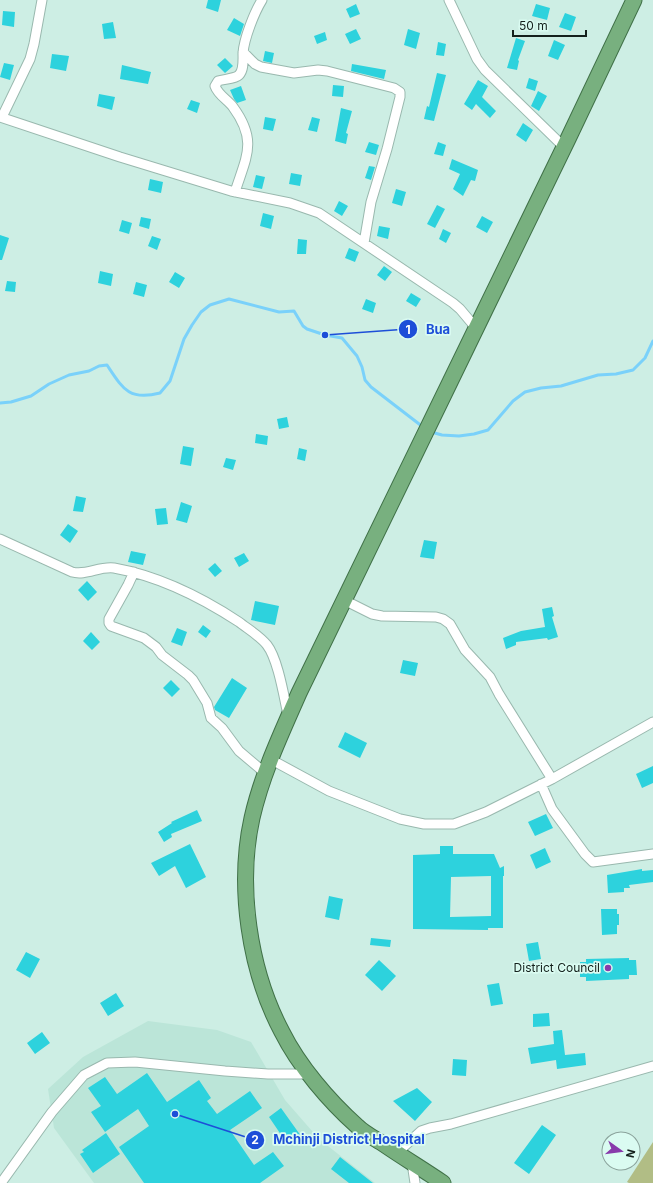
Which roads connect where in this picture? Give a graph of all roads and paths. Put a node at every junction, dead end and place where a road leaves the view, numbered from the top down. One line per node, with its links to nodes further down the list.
1 (42, 0): 6 (street)
2 (262, 0): 5 (street)
3 (449, 0): 7 (street)
4 (634, 0): 7 (highway)
5 (243, 52): 8 (street); 9 (street)
6 (1, 117): 8 (street)
7 (564, 147): 10 (highway)
8 (235, 192): 9 (street)
9 (364, 243): 10 (street)
10 (476, 328): 13 (highway)
11 (0, 539): 12 (street)
12 (134, 572): 14 (street); 16 (street)
13 (344, 600): 14 (highway); 17 (street)
14 (289, 716): 16 (highway)
15 (653, 722): 17 (street)
16 (268, 766): 18 (street); 21 (highway)
17 (552, 779): 18 (street)
18 (541, 784): 19 (street)
19 (653, 854)
20 (653, 1066): 22 (street)
21 (310, 1074): 22 (highway); 24 (street)
22 (397, 1153): 23 (highway)
23 (412, 1163): 25 (street); 26 (highway)
24 (1, 1183)
25 (415, 1183)
26 (443, 1183)

